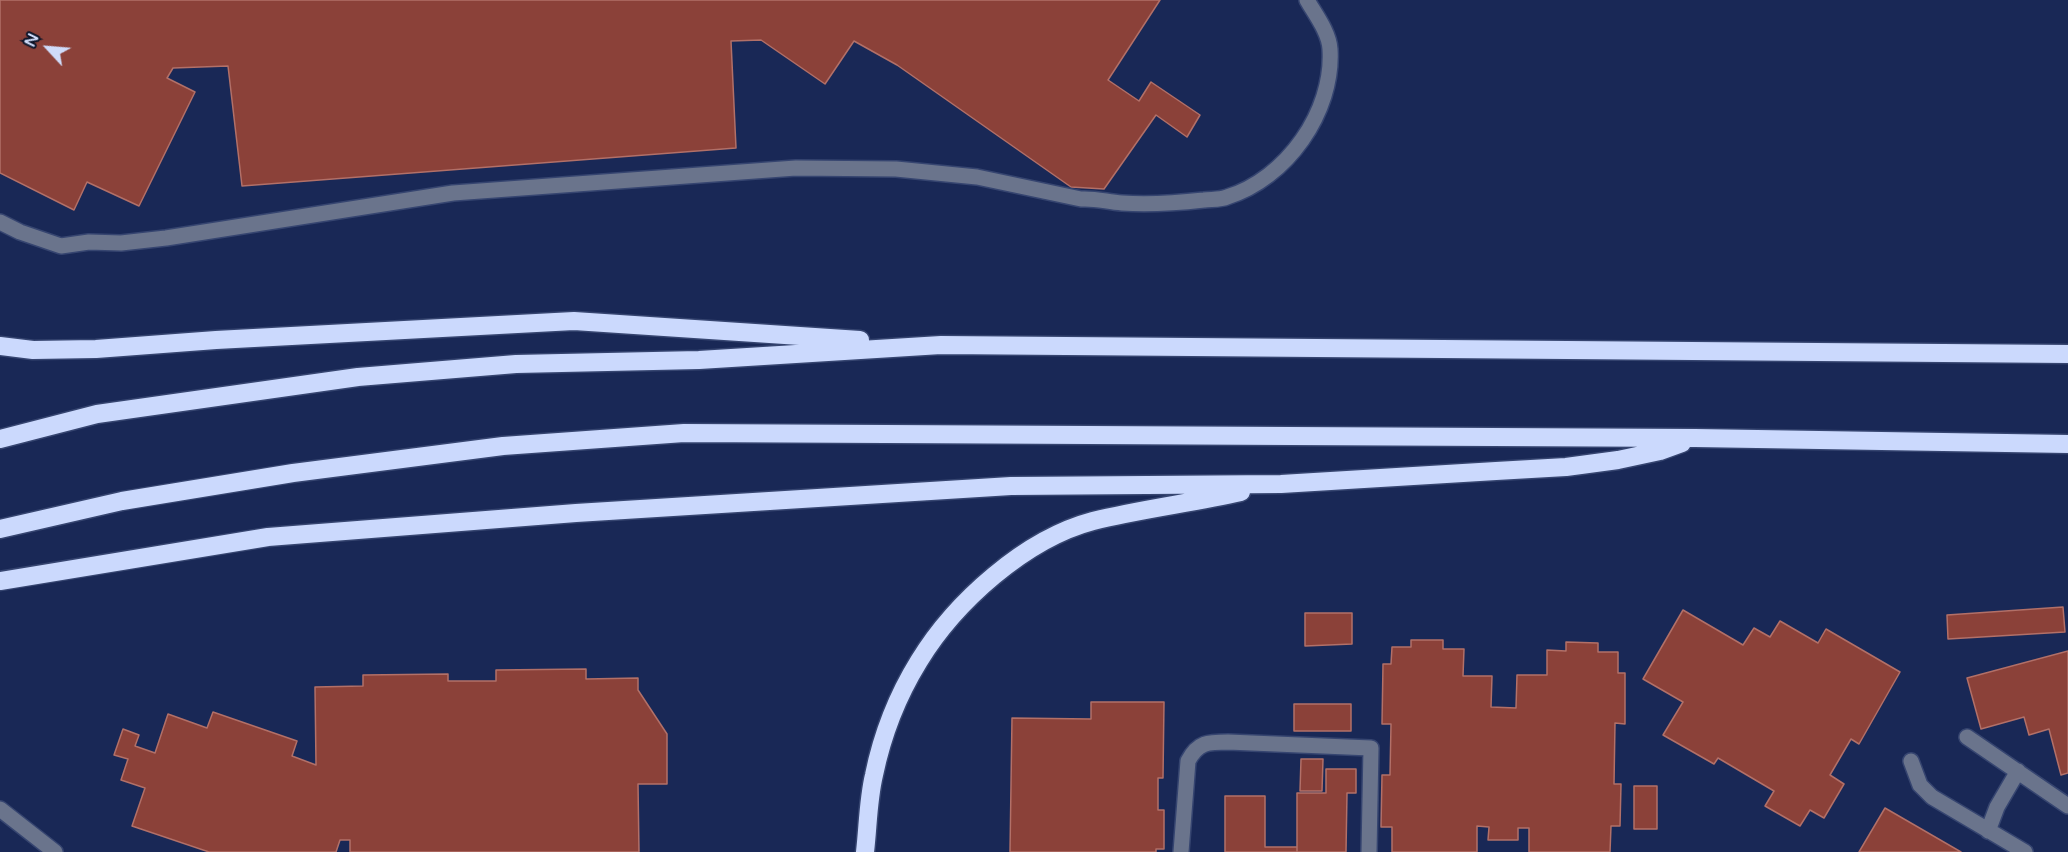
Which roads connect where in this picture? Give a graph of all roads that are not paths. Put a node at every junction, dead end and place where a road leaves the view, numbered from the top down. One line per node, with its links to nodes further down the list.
1 (1307, 0): 2 (street)
2 (0, 222)
3 (941, 345): 4 (highway); 5 (highway); 7 (highway)
4 (0, 346)
5 (2068, 354)
6 (1695, 438): 8 (highway); 9 (highway); 10 (highway)
7 (0, 439)
8 (2068, 444)
9 (1281, 484): 11 (highway); 19 (highway)
10 (0, 529)
11 (0, 580)
12 (1967, 737): 14 (street)
13 (1911, 761): 17 (street)
14 (2018, 771): 15 (street); 17 (street)
15 (2068, 806)
16 (0, 809): 18 (street)
17 (1988, 831): 22 (street)
18 (55, 852)
19 (865, 852)
20 (1181, 852): 21 (street)
21 (1369, 852)
22 (2025, 852)

